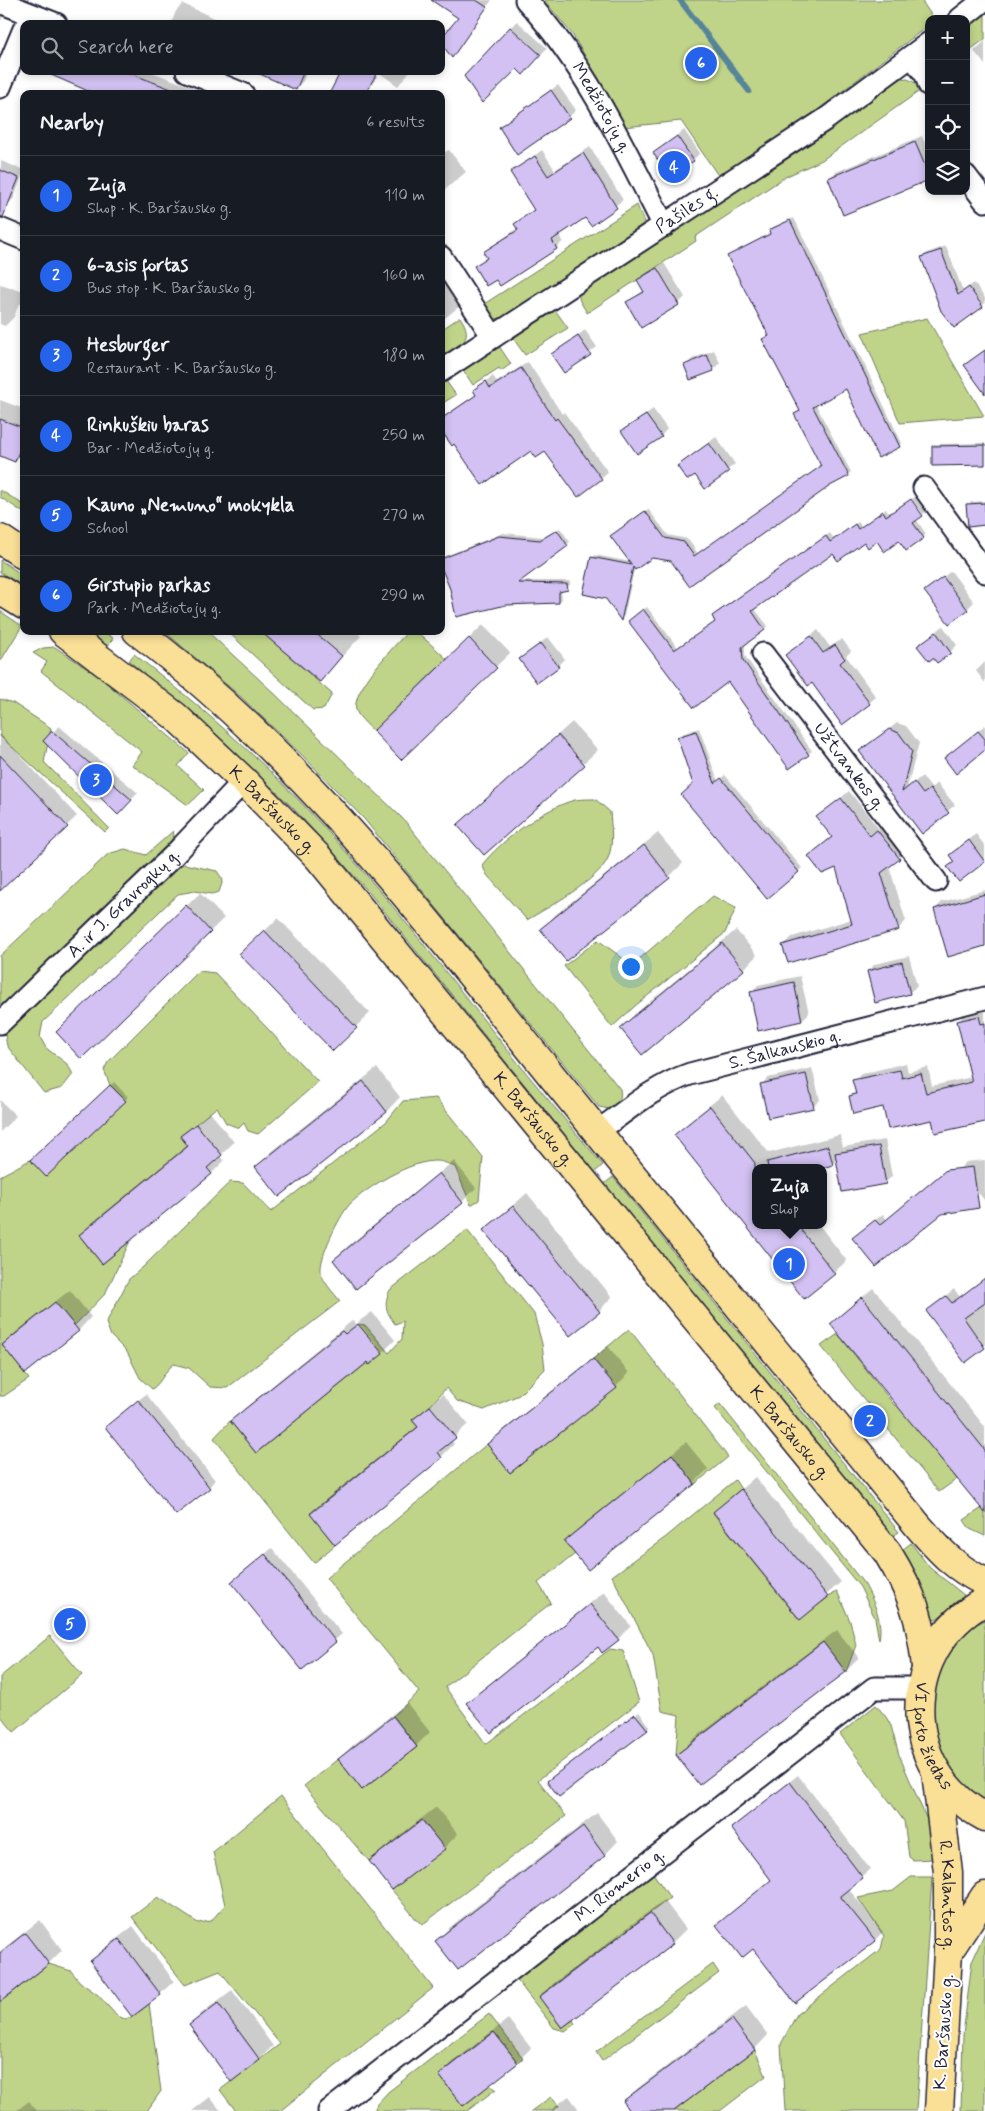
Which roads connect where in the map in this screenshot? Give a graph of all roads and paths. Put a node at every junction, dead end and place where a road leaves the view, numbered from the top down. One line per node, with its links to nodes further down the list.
1 (526, 0): 15 (street, Medžiotojų g.)
2 (984, 0): 4 (street)
3 (0, 2): 5 (street)
4 (965, 15)
5 (29, 17)
6 (20, 39): 11 (street)
7 (925, 46): 8 (street, Pašilės g.)
8 (912, 56): 9 (street); 15 (street, Pašilės g.)
9 (925, 74)
10 (197, 75): 12 (street)
11 (0, 87)
12 (233, 90)
13 (970, 181): 14 (street)
14 (985, 201)
15 (664, 226): 19 (street, Pašilės g.)
16 (0, 229): 17 (street)
17 (20, 237)
18 (445, 263): 19 (street)
19 (493, 337): 20 (street, Pašilės g.)
20 (445, 368)
21 (924, 488): 24 (street)
22 (0, 539): 23 (main road)
23 (20, 552)
24 (985, 572)
25 (0, 590): 26 (main road)
26 (20, 602)
27 (68, 635): 30 (main road, K. Baršausko g.)
28 (142, 635): 34 (main road)
29 (763, 654): 31 (street, Užtvankos g.)
30 (244, 781): 33 (street, A. ir J. Gravrogkų g.); 37 (main road, K. Baršausko g.)
31 (936, 881)
32 (985, 998): 34 (street, S. Šalkauskio g.)
33 (0, 1023)
34 (597, 1132): 35 (main road)
35 (985, 1582)
36 (985, 1601): 37 (main road, VI forto žiedas)
37 (923, 1677): 38 (main road, VI forto žiedas); 42 (street, M. Riomerio g.)
38 (936, 1772): 39 (main road, VI forto žiedas); 41 (main road, R. Kalantos g.)
39 (985, 1817)
40 (985, 1896): 41 (main road, R. Kalantos g.)
41 (948, 1952): 43 (main road, K. Baršausko g.)
42 (328, 2111)
43 (939, 2111)

